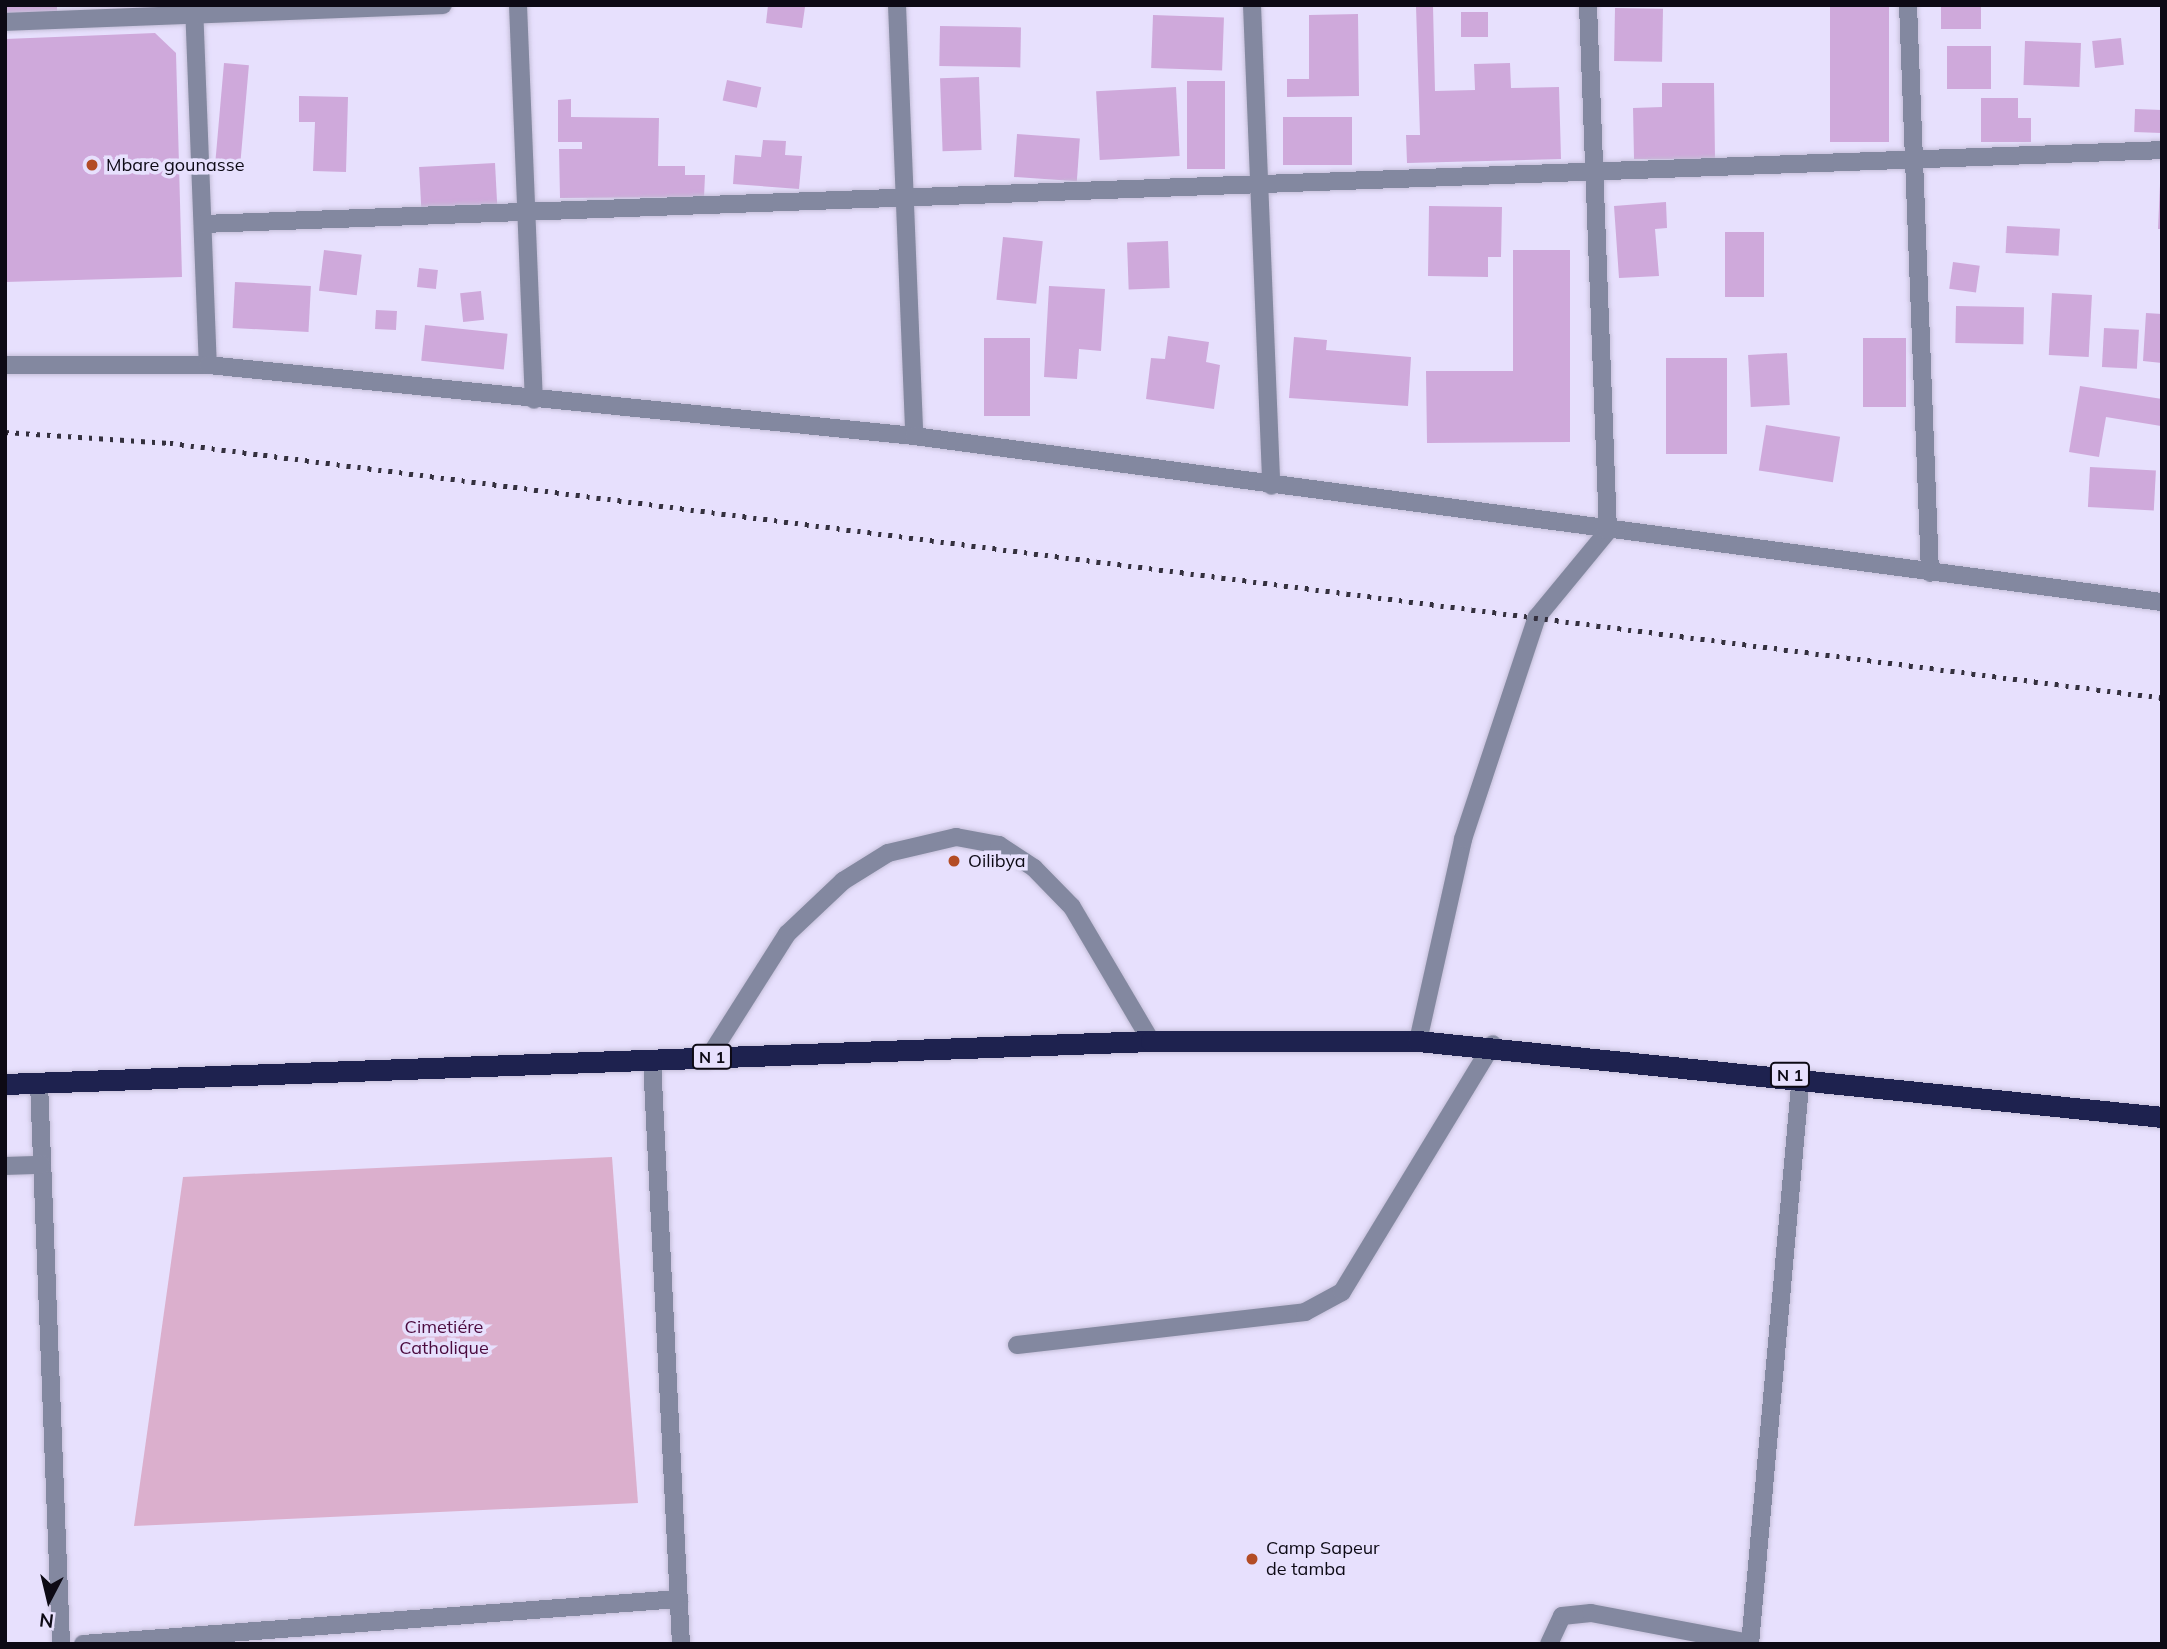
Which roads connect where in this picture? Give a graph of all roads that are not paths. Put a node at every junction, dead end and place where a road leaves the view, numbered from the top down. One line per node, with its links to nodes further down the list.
1 (443, 5): 7 (street)
2 (518, 5): 14 (street)
3 (897, 5): 13 (street)
4 (1252, 5): 12 (street)
5 (1588, 5): 11 (street)
6 (1908, 5): 10 (street)
7 (194, 10): 8 (street); 15 (street)
8 (5, 22)
9 (2162, 150): 10 (street)
10 (1914, 160): 11 (street); 22 (street)
11 (1594, 172): 12 (street); 21 (street)
12 (1259, 184): 13 (street); 20 (street)
13 (905, 197): 14 (street); 19 (street)
14 (526, 212): 15 (street); 18 (street)
15 (203, 224): 17 (street)
16 (5, 365): 17 (street)
17 (208, 365): 18 (street)
18 (534, 400): 19 (street)
19 (914, 436): 20 (street)
20 (1271, 486): 21 (street)
21 (1608, 531): 22 (street); 25 (street)
22 (1930, 573): 23 (street)
23 (2162, 602)
24 (1151, 1041): 25 (highway, N 1); 27 (highway, N 1); 27 (street)
25 (1418, 1041): 26 (highway, N 1)
26 (1493, 1044): 29 (highway, N 1); 35 (street)
27 (709, 1057): 28 (highway, N 1)
28 (652, 1060): 30 (highway, N 1); 36 (street)
29 (1801, 1075): 32 (highway, N 1); 41 (street)
30 (38, 1083): 31 (highway, N 1); 33 (street)
31 (5, 1084)
32 (2162, 1117)
33 (42, 1165): 34 (street); 37 (street)
34 (5, 1166)
35 (1017, 1345)
36 (679, 1599): 38 (street); 39 (street)
37 (61, 1644)
38 (83, 1644)
39 (681, 1644)
40 (1549, 1644): 41 (street)
41 (1750, 1644)

